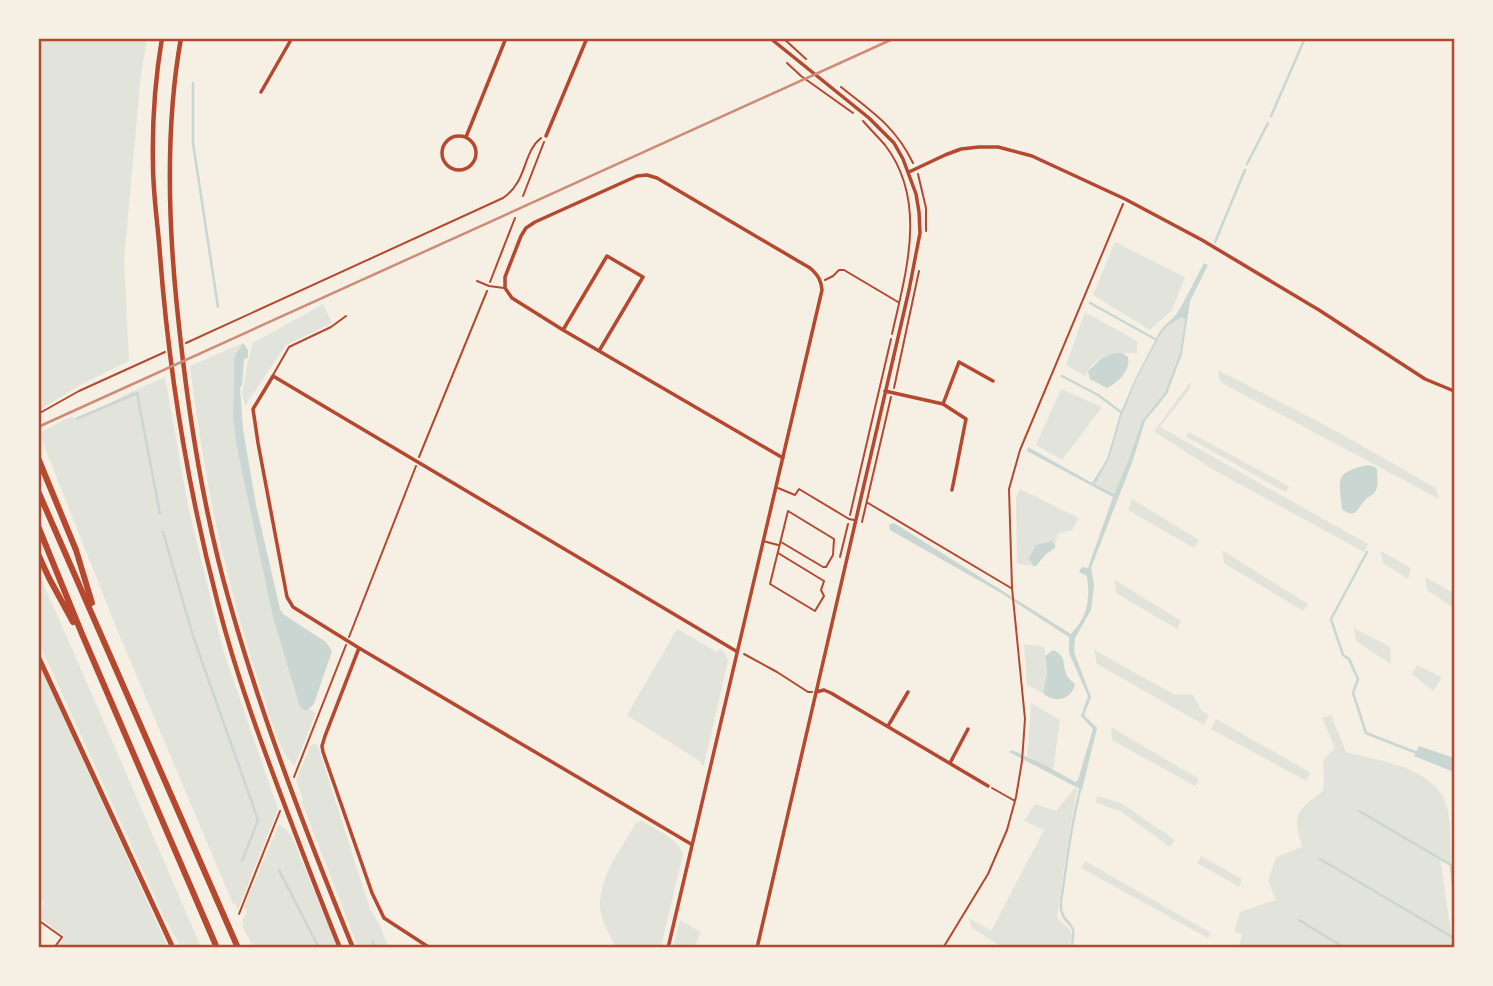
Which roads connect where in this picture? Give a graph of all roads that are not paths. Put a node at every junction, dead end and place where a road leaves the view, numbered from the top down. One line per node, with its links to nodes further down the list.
1 (162, 38): 47 (main road)
2 (181, 38): 48 (main road)
3 (292, 38): 7 (street)
4 (506, 38): 9 (street)
5 (587, 38): 8 (street)
6 (770, 38): 10 (street)
7 (261, 92)
8 (545, 136)
9 (466, 137): 9 (street)
10 (909, 172): 18 (street); 19 (street)
11 (477, 281): 12 (lane)
12 (505, 289): 14 (street); 22 (street)
13 (346, 316): 16 (lane)
14 (563, 330): 15 (street); 15 (street)
15 (599, 351): 22 (street)
16 (273, 376): 33 (street); 34 (street)
17 (993, 381): 20 (street)
18 (885, 391): 20 (street); 26 (street)
19 (1454, 391)
20 (943, 404): 24 (street)
21 (38, 458): 32 (highway)
22 (783, 458): 23 (street)
23 (775, 487): 26 (lane); 28 (street)
24 (952, 490)
25 (38, 491): 32 (highway)
26 (855, 520): 37 (street)
27 (38, 526): 35 (highway)
28 (762, 541): 29 (lane); 34 (street)
29 (780, 544): 29 (lane); 30 (lane)
30 (778, 553): 30 (lane)
31 (38, 554): 35 (highway)
32 (101, 631): 46 (highway)
33 (359, 648): 43 (street); 49 (street)
34 (736, 650): 43 (street)
35 (91, 654): 45 (highway)
36 (38, 656): 44 (main road)
37 (816, 692): 39 (street); 51 (street)
38 (908, 692): 39 (street)
39 (888, 726): 41 (street)
40 (968, 729): 41 (street)
41 (950, 763): 42 (street)
42 (988, 786)
43 (692, 845): 50 (street)
44 (173, 947)
45 (217, 947)
46 (238, 947)
47 (340, 947)
48 (353, 947)
49 (430, 947)
50 (668, 947)
51 (757, 947)

